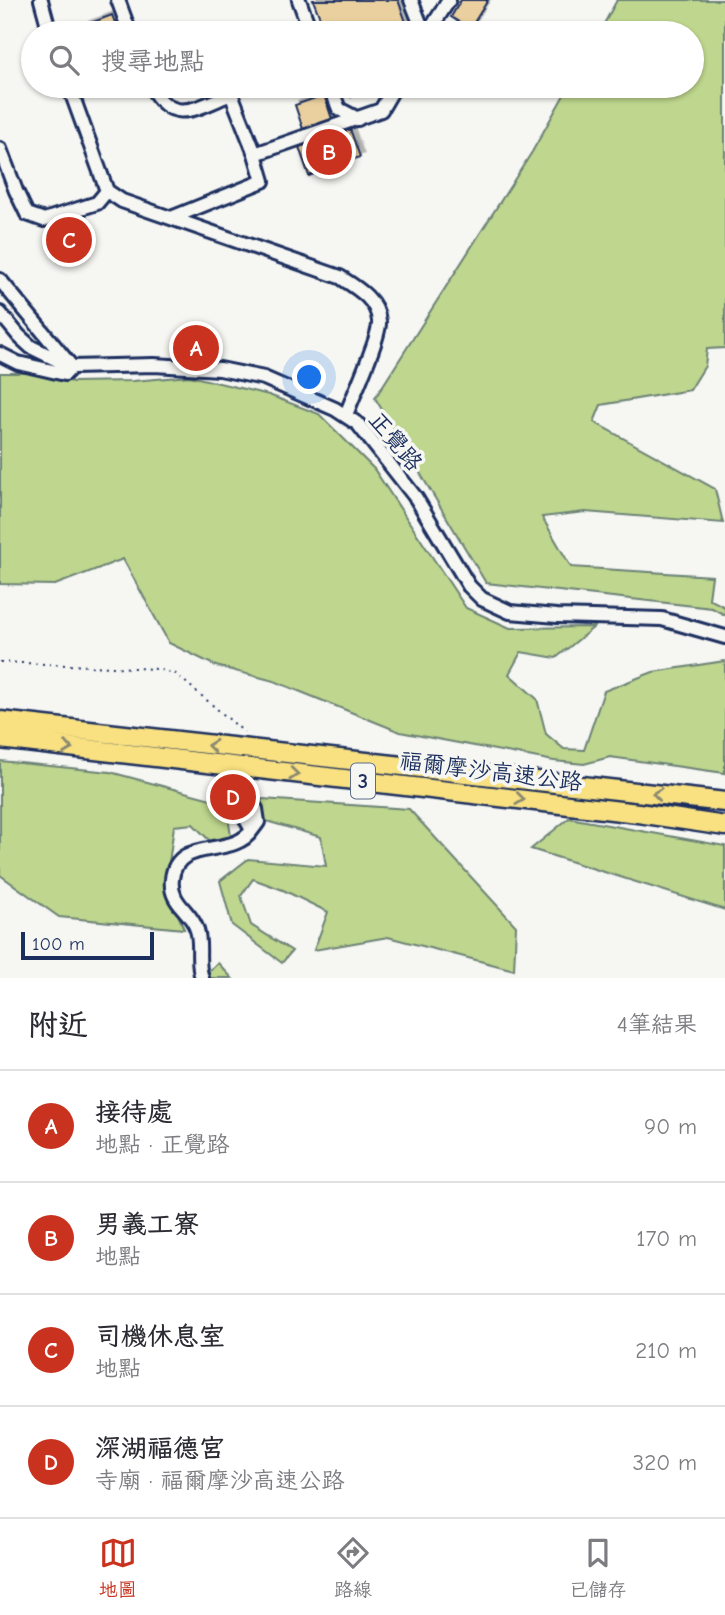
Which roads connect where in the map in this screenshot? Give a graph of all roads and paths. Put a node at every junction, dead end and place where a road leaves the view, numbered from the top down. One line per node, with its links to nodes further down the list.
1 (41, 0): 6 (street)
2 (118, 0): 7 (street)
3 (299, 0): 8 (street)
4 (411, 0): 9 (street)
5 (449, 0): 10 (street)
6 (47, 21)
7 (126, 21)
8 (307, 21)
9 (421, 21)
10 (434, 21)
11 (73, 98): 20 (street)
12 (158, 98): 13 (street)
13 (214, 98)
14 (233, 98): 19 (street)
15 (335, 98): 17 (street)
16 (388, 98): 17 (street)
17 (358, 119): 19 (street)
18 (0, 149): 20 (street)
19 (255, 154): 21 (street)
20 (107, 191): 21 (street)
21 (171, 218): 26 (street)
22 (0, 280): 25 (street)
23 (0, 313): 25 (street, 正覺路)
24 (0, 354): 25 (street)
25 (72, 367): 26 (street, 正覺路)
26 (346, 415): 27 (street, 正覺路)
27 (725, 637)
28 (0, 662): 30 (path)
29 (0, 720): 33 (highway, 福爾摩沙高速公路 / 3, one-way to 29)
30 (244, 732)
31 (0, 739): 35 (highway, 福爾摩沙高速公路 / 3, one-way to 35)
32 (240, 785): 36 (street)
33 (725, 802)
34 (237, 805): 36 (street)
35 (725, 826)
36 (252, 830): 37 (street)
37 (202, 978)

